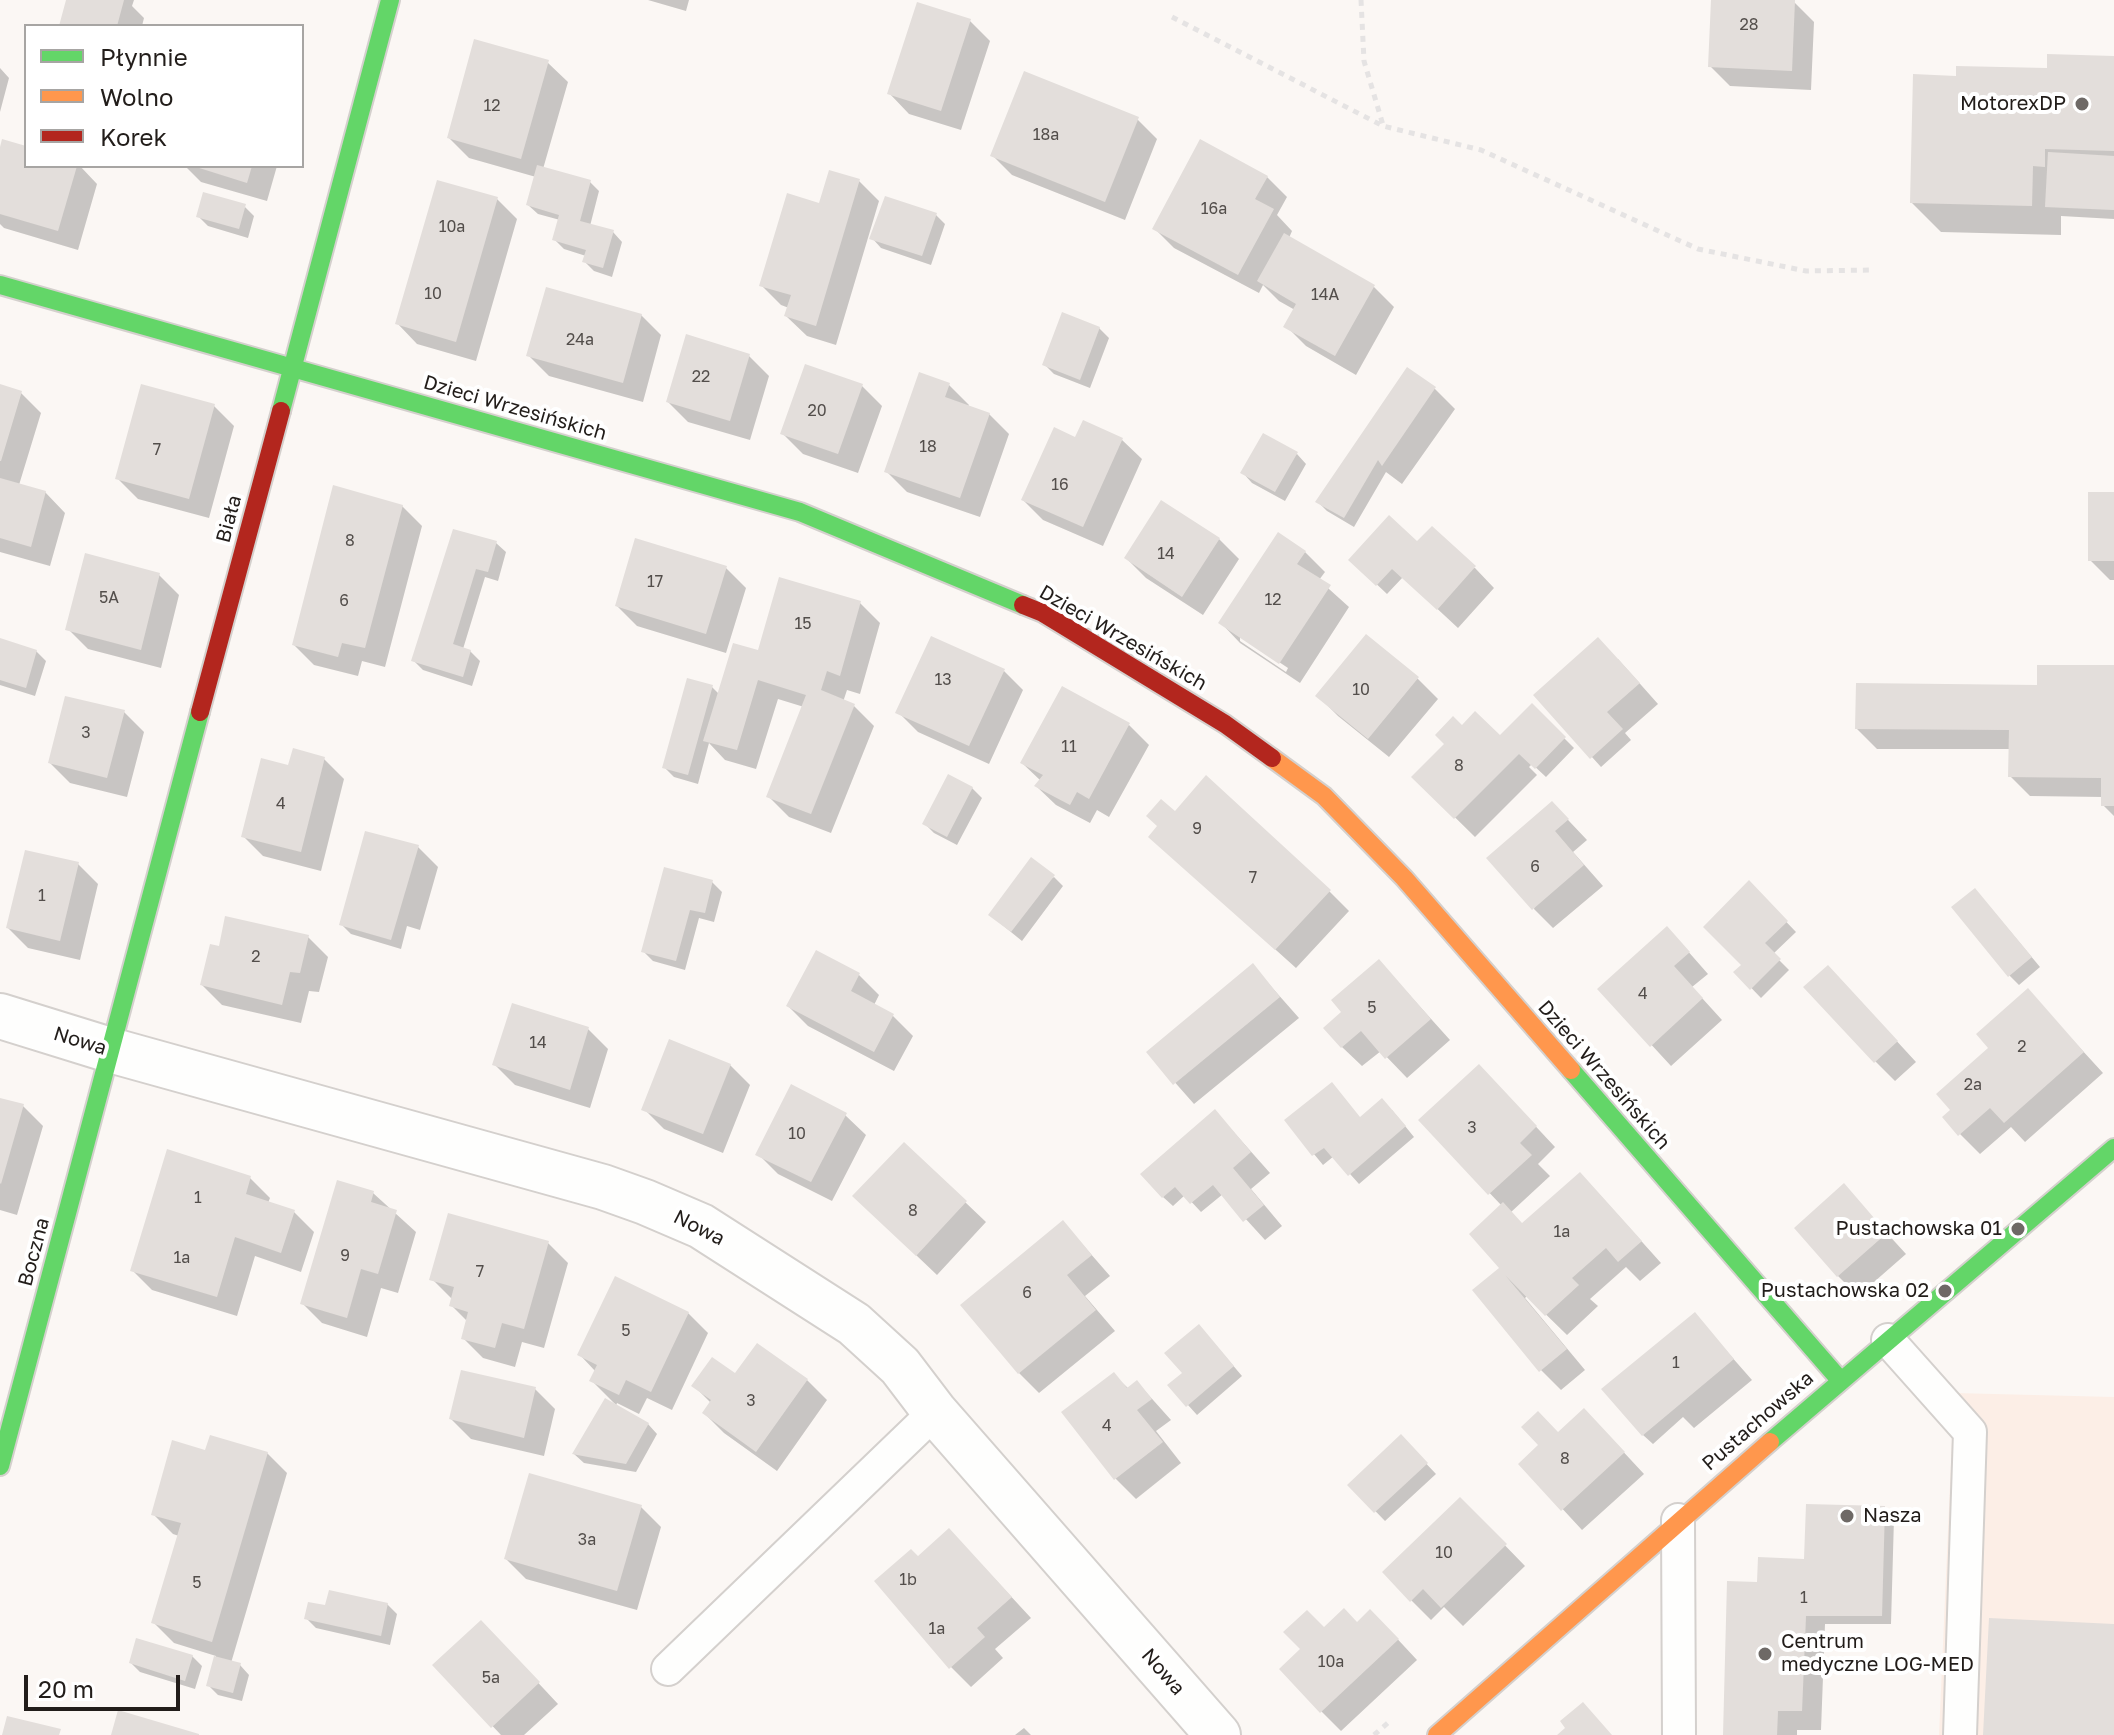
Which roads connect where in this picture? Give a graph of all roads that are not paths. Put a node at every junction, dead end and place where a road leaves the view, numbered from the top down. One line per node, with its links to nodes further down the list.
1 (390, 0): 3 (street, Biała)
2 (0, 285): 3 (street, Dzieci Wrzesińskich)
3 (293, 367): 5 (street, Biała); 8 (street, Dzieci Wrzesińskich)
4 (0, 1016): 5 (street, Nowa)
5 (110, 1050): 9 (street, Nowa); 10 (street, Boczna)
6 (2114, 1148): 7 (street, Pustachowska)
7 (1888, 1340): 8 (street, Pustachowska); 16 (lane)
8 (1840, 1380): 11 (street, Pustachowska)
9 (935, 1412): 12 (lane); 13 (street, Nowa)
10 (0, 1466)
11 (1678, 1520): 14 (street, Pustachowska); 15 (lane)
12 (668, 1669)
13 (1218, 1735)
14 (1437, 1735)
15 (1679, 1735)
16 (1960, 1735)

